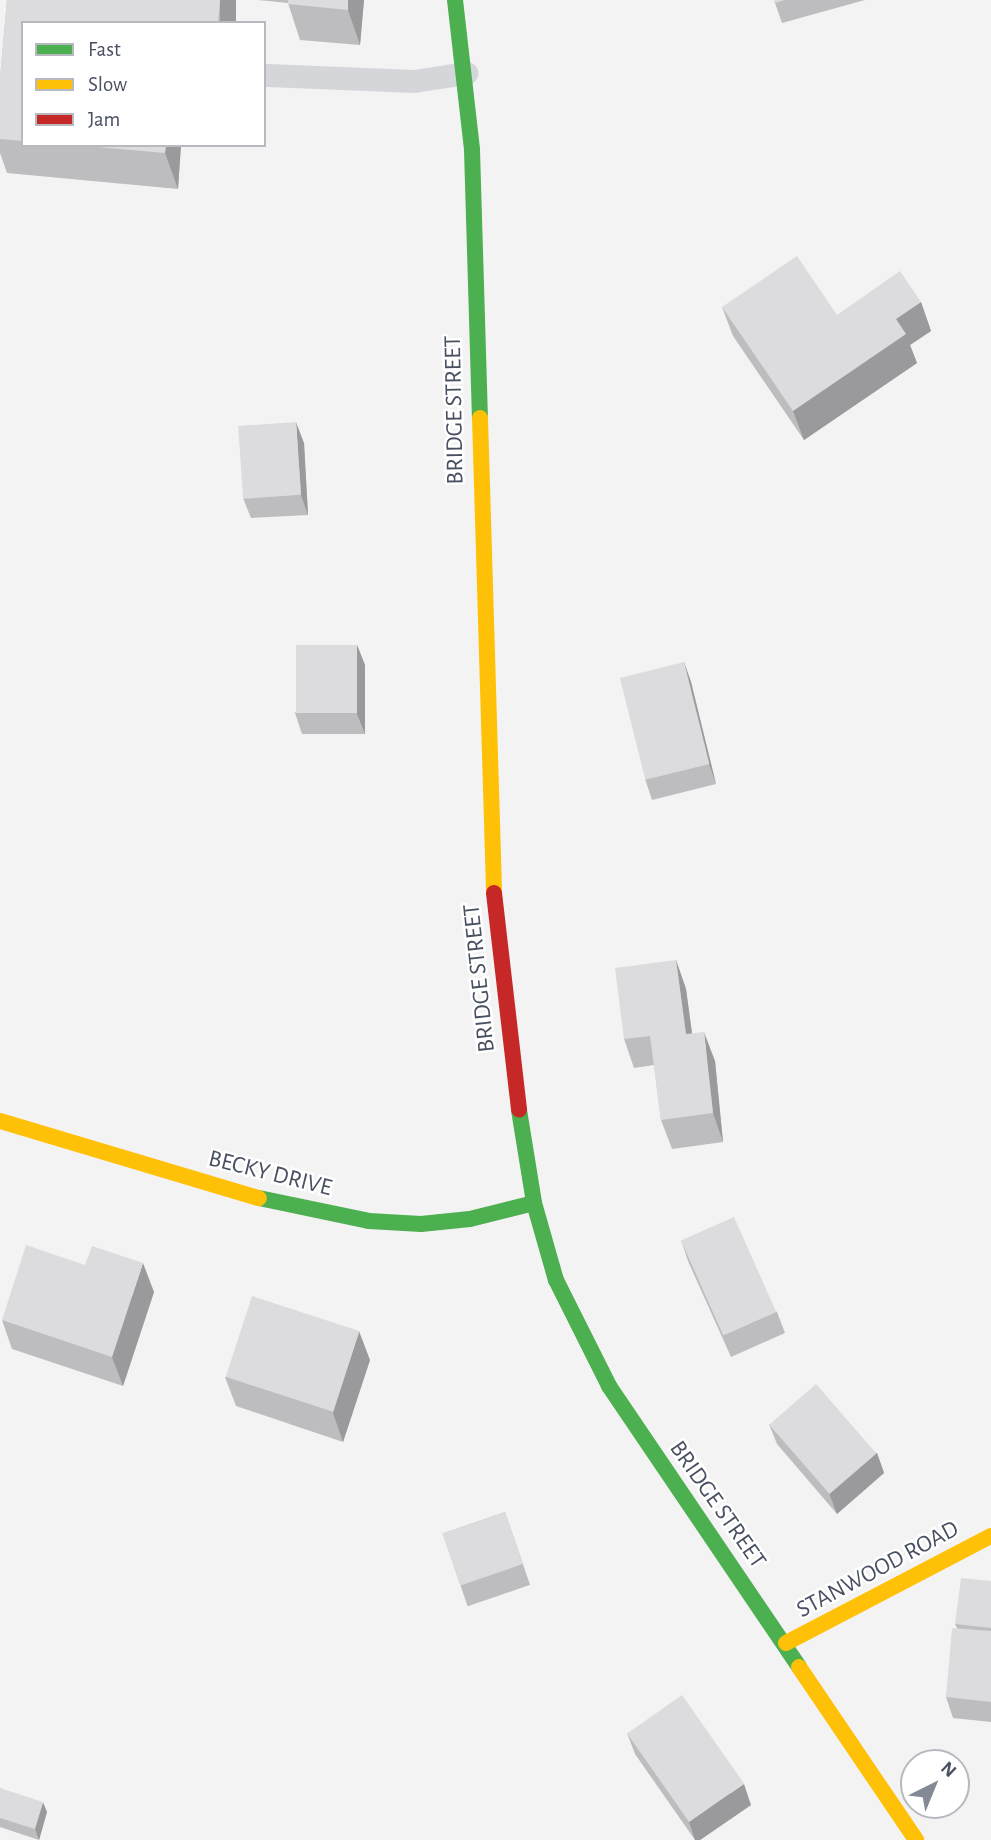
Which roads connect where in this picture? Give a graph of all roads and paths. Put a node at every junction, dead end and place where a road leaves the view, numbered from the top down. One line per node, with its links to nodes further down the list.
1 (456, 0): 2 (street, BRIDGE STREET)
2 (466, 73): 3 (lane); 5 (street, BRIDGE STREET)
3 (267, 75)
4 (0, 1121): 5 (street, BECKY DRIVE)
5 (534, 1203): 7 (street, BRIDGE STREET)
6 (991, 1536): 7 (street, STANWOOD ROAD)
7 (786, 1643): 8 (street, BRIDGE STREET)
8 (916, 1840)

